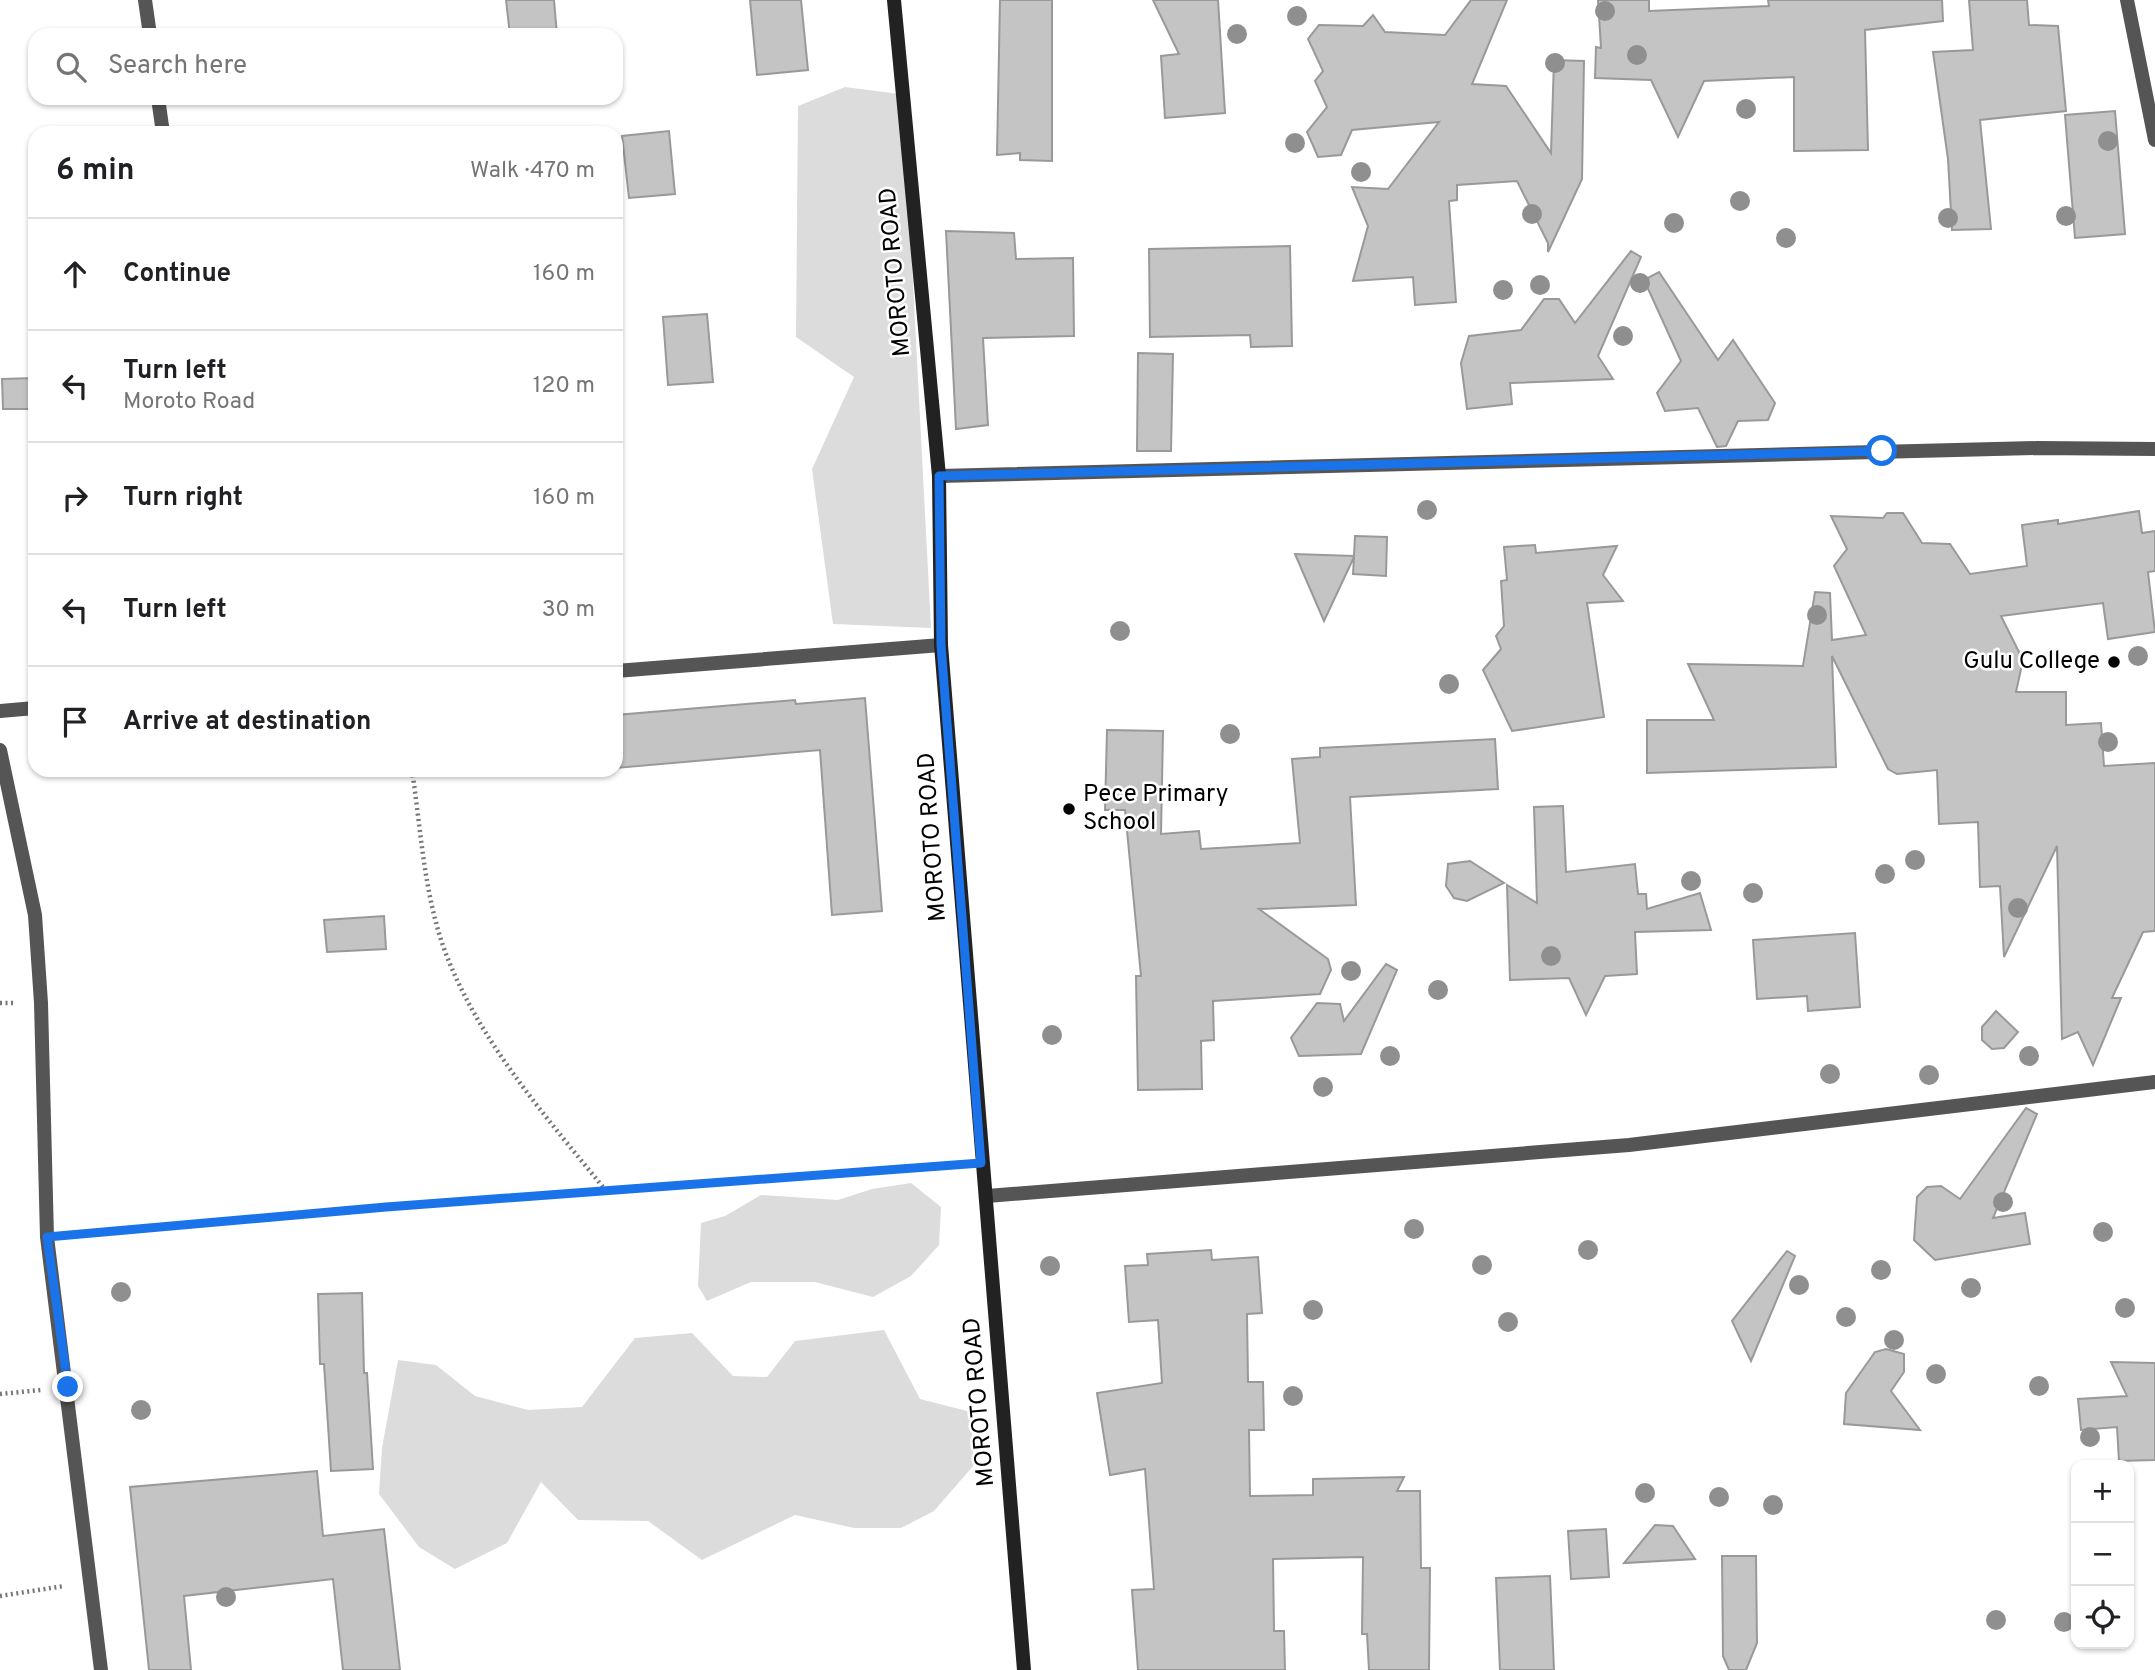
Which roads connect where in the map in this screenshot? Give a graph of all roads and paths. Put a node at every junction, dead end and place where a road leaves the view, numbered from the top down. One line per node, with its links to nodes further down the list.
1 (145, 0): 4 (street)
2 (894, 0): 9 (main road, MOROTO ROAD)
3 (2127, 0): 7 (street)
4 (149, 28)
5 (160, 105): 6 (street)
6 (162, 126)
7 (2155, 140)
8 (2155, 449): 9 (street)
9 (939, 476): 10 (main road, MOROTO ROAD)
10 (941, 645): 11 (street); 17 (main road, MOROTO ROAD)
11 (623, 670)
12 (28, 709): 13 (street)
13 (0, 711)
14 (0, 750): 20 (street)
15 (413, 777): 18 (path)
16 (2155, 1082): 19 (street)
17 (981, 1163): 18 (path); 19 (main road, MOROTO ROAD)
18 (607, 1193): 20 (path)
19 (987, 1196): 26 (main road, MOROTO ROAD)
20 (47, 1237): 21 (street)
21 (68, 1387): 22 (path); 23 (street)
22 (0, 1394)
23 (89, 1582): 24 (path); 25 (street)
24 (0, 1596)
25 (101, 1670)
26 (1024, 1670)

